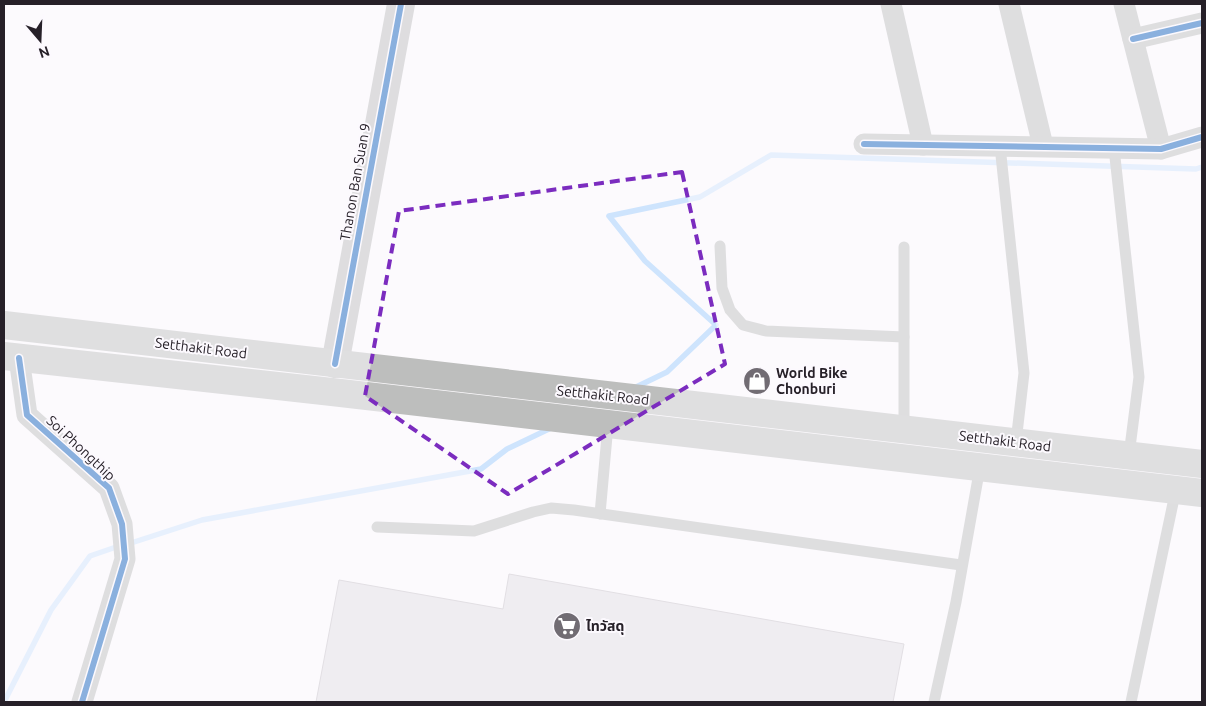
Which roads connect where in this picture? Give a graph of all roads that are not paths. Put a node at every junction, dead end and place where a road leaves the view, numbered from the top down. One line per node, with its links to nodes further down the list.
1 (401, 4): 19 (street, Thanon Ban Suan 9)
2 (891, 4): 9 (street)
3 (1009, 4): 10 (street)
4 (1124, 4): 6 (street)
5 (1202, 24): 6 (street)
6 (1133, 39): 11 (street)
7 (1202, 138): 11 (street)
8 (864, 144): 9 (street)
9 (922, 145): 12 (street)
10 (1043, 146): 12 (street); 13 (street)
11 (1161, 149): 13 (street)
12 (1000, 151): 23 (lane)
13 (1114, 154): 24 (lane)
14 (720, 246): 17 (lane)
15 (904, 247): 17 (lane)
16 (4, 325): 19 (main road, Setthakit Road)
17 (904, 337): 22 (lane)
18 (11, 357): 20 (main road, Setthakit Road); 31 (street, Soi Phongthip)
19 (334, 364): 20 (main road); 22 (main road, Setthakit Road)
20 (332, 392): 21 (main road, Setthakit Road)
21 (608, 424): 26 (main road, Setthakit Road); 28 (lane)
22 (904, 430): 23 (main road, Setthakit Road)
23 (1016, 442): 24 (main road, Setthakit Road)
24 (1129, 456): 25 (main road, Setthakit Road)
25 (1202, 464)
26 (980, 467): 27 (main road, Setthakit Road); 30 (lane)
27 (1189, 491): 33 (lane)
28 (600, 514): 29 (lane); 30 (lane)
29 (377, 527)
30 (961, 564): 32 (lane)
31 (82, 702)
32 (934, 702)
33 (1131, 702)

